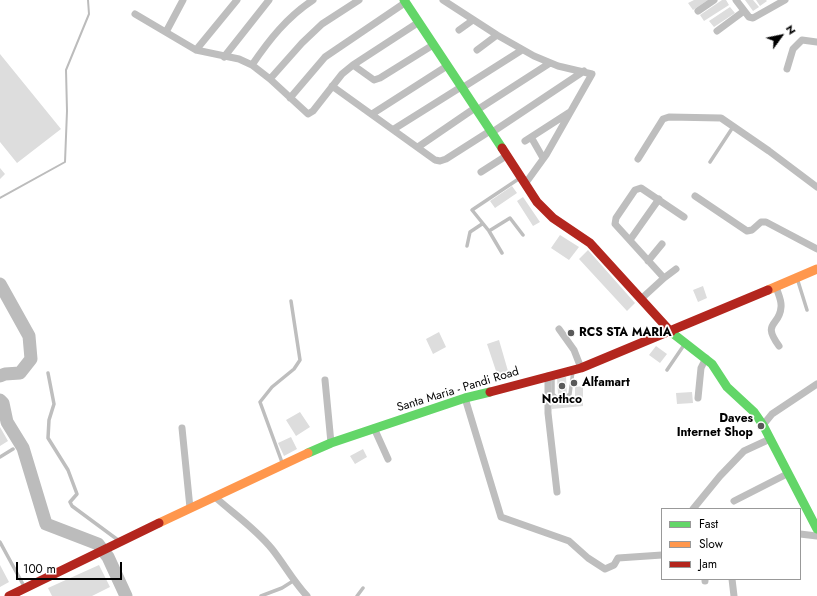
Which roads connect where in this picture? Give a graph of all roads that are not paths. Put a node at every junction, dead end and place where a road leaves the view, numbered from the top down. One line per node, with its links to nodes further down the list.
1 (183, 0): 19 (street)
2 (237, 0): 23 (street)
3 (270, 0): 26 (street)
4 (313, 0): 28 (street)
5 (359, 0): 33 (street)
6 (443, 0): 15 (street)
7 (714, 0): 12 (street)
8 (736, 0): 13 (street)
9 (785, 0): 11 (street)
10 (405, 1): 16 (main road); 36 (street)
11 (773, 2): 13 (street)
12 (698, 11)
13 (744, 11): 18 (street)
14 (135, 14): 19 (street)
15 (473, 20): 17 (street); 20 (street)
16 (419, 22): 22 (main road); 29 (street)
17 (458, 30)
18 (717, 31)
19 (166, 32): 23 (street)
20 (498, 35): 24 (street); 25 (street)
21 (817, 42): 31 (street)
22 (433, 45): 29 (street); 30 (main road)
23 (196, 50): 26 (street)
24 (477, 50)
25 (522, 50): 27 (street); 35 (street)
26 (224, 57): 28 (street)
27 (550, 63): 32 (street); 37 (street)
28 (252, 65): 33 (street)
29 (353, 65): 34 (street)
30 (447, 66): 35 (main road); 39 (street)
31 (787, 69)
32 (584, 71): 38 (street); 42 (street)
33 (270, 79): 36 (street)
34 (332, 86): 36 (street); 39 (street)
35 (462, 88): 37 (main road); 41 (street)
36 (290, 98)
37 (476, 109): 42 (main road); 43 (street)
38 (571, 110): 45 (street); 45 (street)
39 (372, 114): 41 (street)
40 (733, 126): 46 (street); 47 (lane); 50 (street)
41 (394, 129): 43 (street)
42 (490, 132): 43 (street); 44 (main road)
43 (418, 146)
44 (506, 156): 48 (street); 49 (main road)
45 (543, 158): 49 (street)
46 (638, 159)
47 (710, 162)
48 (481, 172)
49 (523, 181): 54 (lane); 68 (main road)
50 (817, 187)
51 (695, 196): 60 (street)
52 (659, 199): 53 (street); 57 (street); 57 (street)
53 (684, 217)
54 (482, 224): 55 (lane); 59 (lane)
55 (489, 231): 56 (lane); 61 (lane)
56 (523, 235)
57 (630, 240): 62 (street)
58 (662, 244): 62 (street)
59 (467, 246)
60 (817, 249)
61 (502, 253)
62 (648, 261): 66 (street)
63 (676, 269): 66 (street)
64 (817, 269): 65 (main road, Santa Maria - Pandi Road)
65 (797, 277): 67 (main road, Santa Maria - Pandi Road); 70 (lane)
66 (664, 278): 68 (street)
67 (776, 286): 72 (main road, Santa Maria - Pandi Road); 74 (street)
68 (641, 299): 72 (main road)
69 (291, 301): 92 (lane)
70 (807, 310)
71 (559, 329): 76 (street)
72 (670, 331): 73 (main road); 76 (main road, Santa Maria - Pandi Road)
73 (686, 342): 75 (main road); 77 (lane)
74 (778, 346)
75 (706, 358): 83 (street); 84 (main road)
76 (577, 369): 79 (main road, Santa Maria - Pandi Road); 79 (lane)
77 (666, 370)
78 (48, 373): 103 (lane)
79 (550, 375): 82 (main road, Santa Maria - Pandi Road); 94 (street)
80 (325, 380): 88 (street)
81 (817, 384): 84 (street)
82 (465, 398): 86 (main road, Santa Maria - Pandi Road); 104 (street)
83 (698, 398)
84 (763, 424): 87 (main road)
85 (182, 428): 97 (street)
86 (374, 428): 88 (main road, Santa Maria - Pandi Road); 91 (street)
87 (770, 439): 93 (main road); 98 (street)
88 (331, 443): 92 (main road, Santa Maria - Pandi Road)
89 (12, 449): 90 (lane)
90 (0, 457)
91 (388, 459)
92 (283, 466): 95 (main road, Santa Maria - Pandi Road)
93 (787, 474): 96 (street); 99 (main road)
94 (557, 492)
95 (215, 497): 97 (main road, Santa Maria - Pandi Road); 106 (street)
96 (734, 502)
97 (190, 508): 103 (main road, Santa Maria - Pandi Road)
98 (694, 508)
99 (817, 529)
100 (801, 534): 101 (street)
101 (817, 536)
102 (0, 542): 108 (lane)
103 (122, 543): 108 (main road, Santa Maria - Pandi Road)
104 (661, 555)
105 (732, 580): 113 (street)
106 (293, 581): 110 (lane); 111 (street)
107 (363, 588): 112 (lane)
108 (25, 589): 109 (main road, Santa Maria - Pandi Road)
109 (9, 596)
110 (261, 596)
111 (307, 596)
112 (357, 596)
113 (734, 596)

